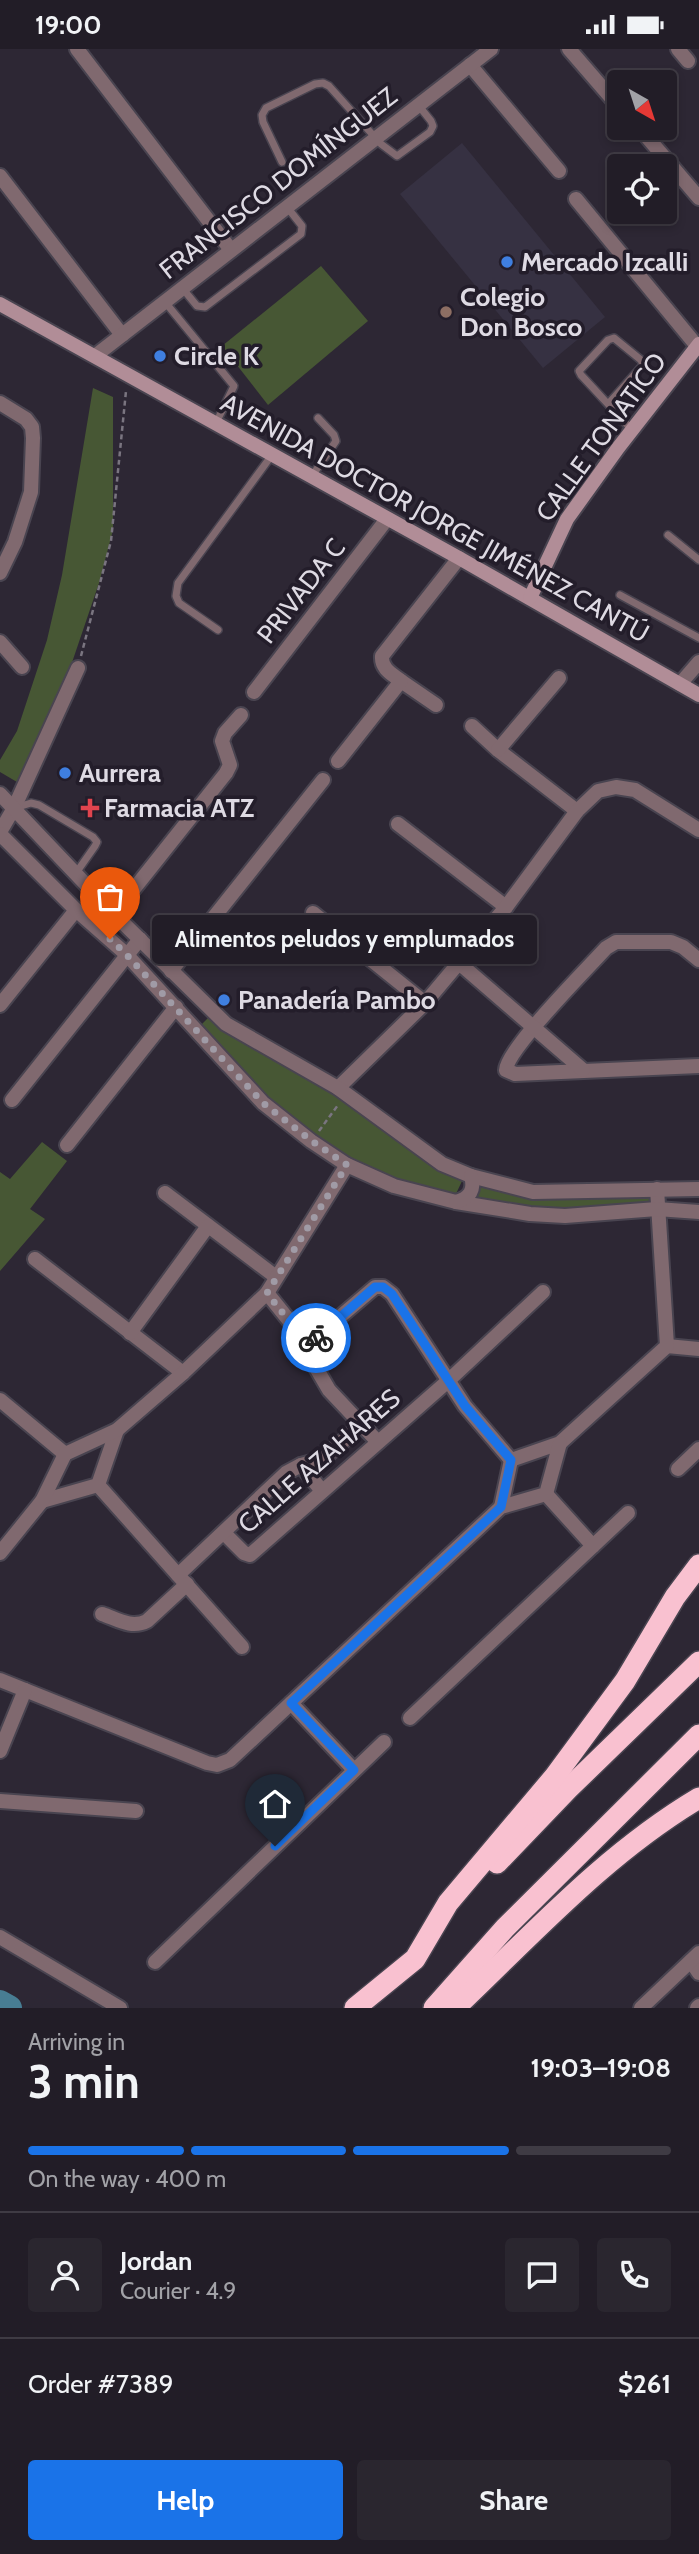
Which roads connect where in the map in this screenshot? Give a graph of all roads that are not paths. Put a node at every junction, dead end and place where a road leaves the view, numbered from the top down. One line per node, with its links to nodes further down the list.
1 (77, 49): 17 (street)
2 (491, 49): 6 (street, FRANCISCO DOMÍNGUEZ)
3 (569, 49): 7 (street)
4 (678, 49): 5 (street)
5 (688, 61)
6 (470, 65): 8 (street, FRANCISCO DOMÍNGUEZ); 12 (street)
7 (607, 93)
8 (419, 106): 9 (street, FRANCISCO DOMÍNGUEZ); 9 (lane)
9 (376, 138): 11 (lane); 16 (street, FRANCISCO DOMÍNGUEZ)
10 (650, 140): 14 (street)
11 (282, 162)
12 (559, 171)
13 (0, 176): 21 (street)
14 (699, 198)
15 (576, 199): 22 (street)
16 (288, 207): 17 (street, FRANCISCO DOMÍNGUEZ); 18 (lane)
17 (231, 250): 18 (street, FRANCISCO DOMÍNGUEZ)
18 (183, 289): 19 (street, FRANCISCO DOMÍNGUEZ)
19 (165, 302): 21 (street, FRANCISCO DOMÍNGUEZ); 27 (lane)
20 (0, 304): 23 (main road, AVENIDA DOCTOR JORGE JIMÉNEZ CANTÚ)
21 (122, 335): 23 (street, FRANCISCO DOMÍNGUEZ)
22 (698, 345): 28 (main road, CALLE TONATICO)
23 (96, 356): 27 (main road, AVENIDA DOCTOR JORGE JIMÉNEZ CANTÚ)
24 (0, 403): 35 (street)
25 (608, 404): 25 (lane); 28 (lane)
26 (318, 418): 30 (lane)
27 (216, 423): 29 (main road, AVENIDA DOCTOR JORGE JIMÉNEZ CANTÚ)
28 (632, 430): 37 (main road, CALLE TONATICO)
29 (272, 454): 30 (main road, AVENIDA DOCTOR JORGE JIMÉNEZ CANTÚ); 38 (lane)
30 (311, 477): 31 (main road, AVENIDA DOCTOR JORGE JIMÉNEZ CANTÚ)
31 (387, 519): 33 (main road, AVENIDA DOCTOR JORGE JIMÉNEZ CANTÚ); 47 (street, PRIVADA C)
32 (668, 535): 34 (lane)
33 (459, 558): 37 (main road, AVENIDA DOCTOR JORGE JIMÉNEZ CANTÚ); 45 (street)
34 (699, 560)
35 (0, 573)
36 (620, 595): 39 (lane)
37 (530, 598): 46 (main road, AVENIDA DOCTOR JORGE JIMÉNEZ CANTÚ)
38 (218, 630)
39 (699, 638)
40 (0, 642): 42 (street)
41 (699, 662): 46 (street)
42 (22, 667)
43 (78, 668): 56 (street)
44 (559, 678): 52 (street)
45 (401, 681): 49 (street); 53 (street)
46 (680, 684): 48 (main road, AVENIDA DOCTOR JORGE JIMÉNEZ CANTÚ)
47 (254, 692)
48 (699, 695)
49 (436, 705)
50 (241, 715): 65 (street)
51 (472, 726): 52 (street)
52 (498, 750): 57 (street)
53 (338, 761)
54 (323, 781): 70 (street)
55 (0, 794): 56 (street)
56 (14, 808): 60 (street); 61 (street); 61 (lane)
57 (577, 811): 59 (street); 62 (street)
58 (398, 824): 62 (street)
59 (699, 830)
60 (0, 833): 63 (street)
61 (76, 873): 65 (street)
62 (506, 907): 69 (street)
63 (76, 909): 67 (street); 72 (street)
64 (313, 913): 71 (street)
65 (114, 914): 66 (street)
66 (140, 939): 67 (street); 70 (street)
67 (126, 954): 73 (street); 78 (street)
68 (699, 960): 74 (street)
69 (459, 963): 71 (street); 74 (street)
70 (171, 971): 77 (street)
71 (425, 1003): 77 (street)
72 (0, 1005)
73 (176, 1007): 79 (street); 80 (street)
74 (534, 1027): 76 (street); 76 (street)
75 (698, 1065): 76 (street)
76 (583, 1070)
77 (342, 1091): 81 (street)
78 (12, 1100)
79 (66, 1145)
80 (347, 1165): 85 (street); 90 (street)
81 (471, 1176): 82 (street); 85 (street)
82 (657, 1189): 83 (street); 86 (street)
83 (699, 1189)
84 (164, 1193): 88 (street)
85 (456, 1202): 86 (street)
86 (657, 1209): 87 (street); 95 (street)
87 (699, 1212)
88 (208, 1226): 90 (street); 93 (street)
89 (34, 1259): 93 (street)
90 (276, 1277): 92 (street)
91 (543, 1292): 98 (street, CALLE AZAHARES)
92 (267, 1293): 94 (street); 97 (street)
93 (130, 1333): 97 (street)
94 (308, 1345): 98 (street); 100 (street)
95 (667, 1346): 96 (street); 103 (street)
96 (699, 1349)
97 (183, 1373): 101 (street)
98 (448, 1381): 102 (street, CALLE AZAHARES); 107 (street)
99 (2, 1405): 106 (street)
100 (362, 1425): 102 (street); 108 (street)
101 (117, 1430): 104 (street); 109 (street)
102 (378, 1442): 112 (street, CALLE AZAHARES)
103 (560, 1443): 107 (street); 113 (street)
104 (86, 1444): 106 (street); 109 (street)
105 (699, 1449): 110 (street)
106 (65, 1454): 114 (street)
107 (511, 1460): 115 (street)
108 (301, 1465): 112 (street); 117 (street)
109 (104, 1467): 111 (street)
110 (678, 1469)
111 (98, 1485): 114 (street); 121 (street)
112 (323, 1491): 117 (street, CALLE AZAHARES)
113 (546, 1494): 115 (street); 118 (street)
114 (42, 1501): 119 (street)
115 (501, 1507): 127 (street)
116 (628, 1513): 118 (street)
117 (224, 1532): 121 (street)
118 (593, 1546): 128 (street)
119 (0, 1553)
120 (699, 1565): 137 (highway)
121 (183, 1579): 122 (street); 123 (street)
122 (102, 1613)
123 (242, 1647)
124 (699, 1662): 137 (highway)
125 (0, 1680): 126 (street)
126 (25, 1690): 127 (street); 131 (street)
127 (291, 1703): 132 (street)
128 (410, 1718)
129 (699, 1735): 143 (highway)
130 (384, 1742): 132 (street)
131 (0, 1751)
132 (354, 1770): 138 (street)
133 (699, 1798): 144 (highway)
134 (0, 1801): 135 (street)
135 (136, 1811)
136 (0, 1937): 140 (street)
137 (415, 1958): 141 (highway); 142 (highway)
138 (155, 1962)
139 (696, 1963): 145 (street)
140 (120, 2008)
141 (355, 2008)
142 (375, 2008)
143 (434, 2008)
144 (455, 2008)
145 (641, 2008)

